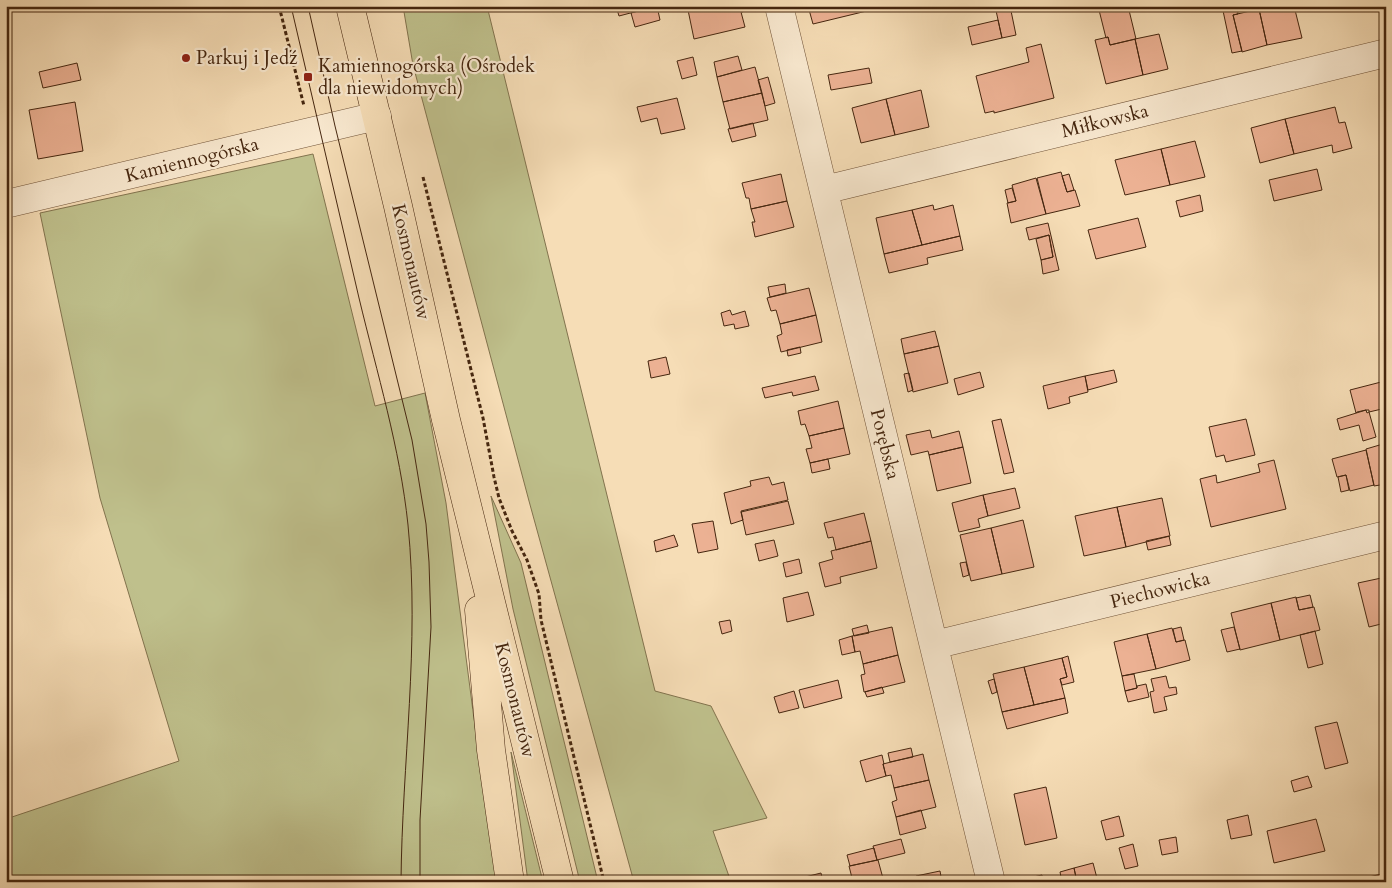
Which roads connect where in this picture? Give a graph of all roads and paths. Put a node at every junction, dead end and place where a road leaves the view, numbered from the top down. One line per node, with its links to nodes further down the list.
1 (279, 6): 5 (path)
2 (350, 6): 6 (main road, Kosmonautów)
3 (779, 6): 8 (street, Porębska)
4 (1386, 53): 8 (street, Miłkowska)
5 (306, 113)
6 (377, 116): 9 (street, Kamiennogórska); 10 (main road, Kosmonautów)
7 (421, 170): 15 (path)
8 (824, 190): 12 (street, Porębska)
9 (6, 204)
10 (471, 518): 13 (main road, Kosmonautów); 14 (main road, Kosmonautów)
11 (1386, 535): 12 (street, Piechowicka)
12 (934, 645): 16 (street, Porębska)
13 (510, 882)
14 (560, 882)
15 (604, 882)
16 (991, 882)

